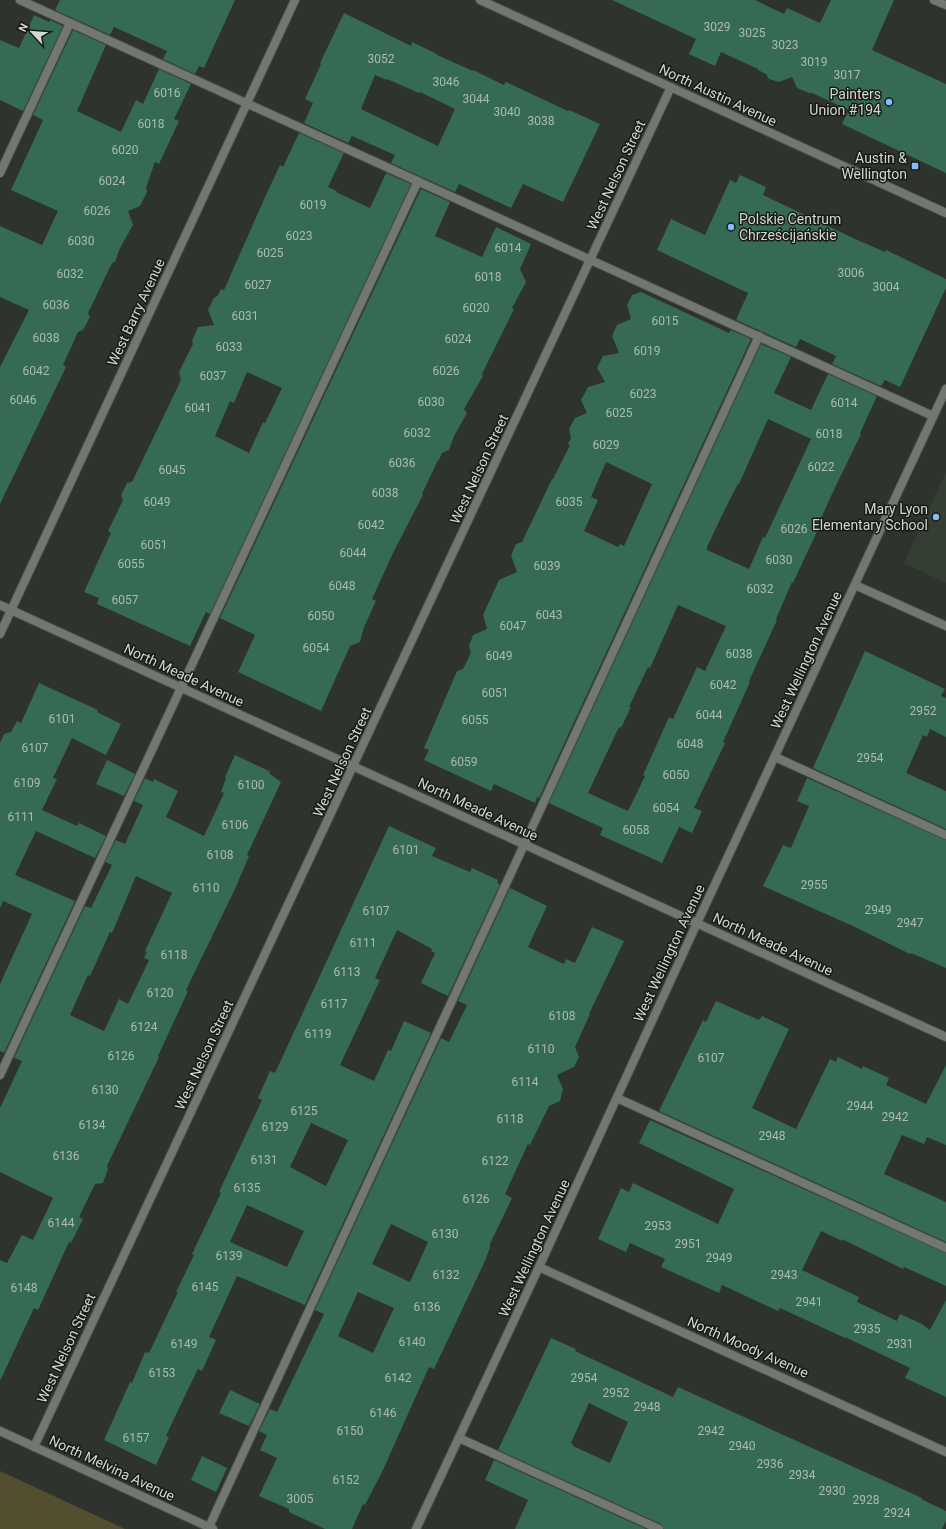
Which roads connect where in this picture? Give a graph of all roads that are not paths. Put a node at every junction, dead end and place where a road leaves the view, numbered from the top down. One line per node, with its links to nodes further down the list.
1 (20, 0): 6 (street)
2 (296, 0): 8 (street, West Barry Avenue)
3 (480, 0): 7 (street, North Austin Avenue)
4 (934, 0): 5 (street)
5 (946, 5)
6 (70, 23): 8 (street); 9 (street)
7 (671, 87): 11 (street, North Austin Avenue); 12 (street, West Nelson Street)
8 (247, 104): 10 (street); 18 (street, West Barry Avenue)
9 (0, 174)
10 (418, 181): 12 (street); 21 (street)
11 (946, 213)
12 (591, 260): 13 (street); 23 (street, West Nelson Street)
13 (759, 336): 15 (street); 25 (street)
14 (946, 389): 15 (street, West Wellington Avenue)
15 (933, 416): 16 (street, West Wellington Avenue)
16 (855, 585): 19 (street); 22 (street, West Wellington Avenue)
17 (0, 605): 18 (street, North Meade Avenue)
18 (11, 610): 20 (street, West Barry Avenue); 21 (street, North Meade Avenue)
19 (946, 626)
20 (0, 634)
21 (181, 688): 23 (street, North Meade Avenue); 28 (street)
22 (775, 757): 24 (street); 26 (street, West Wellington Avenue)
23 (354, 767): 25 (street, North Meade Avenue); 34 (street, West Nelson Street)
24 (946, 835)
25 (524, 845): 26 (street, North Meade Avenue); 36 (street)
26 (697, 923): 27 (street, North Meade Avenue); 29 (street, West Wellington Avenue)
27 (946, 1037)
28 (0, 1075)
29 (617, 1098): 30 (street); 31 (street, West Wellington Avenue)
30 (946, 1248)
31 (539, 1267): 33 (street, West Wellington Avenue); 35 (street, North Moody Avenue)
32 (0, 1431): 34 (street, North Melvina Avenue)
33 (459, 1438): 37 (street, West Wellington Avenue); 38 (street)
34 (34, 1447): 36 (street, North Melvina Avenue)
35 (946, 1452)
36 (211, 1528)
37 (416, 1529)
38 (659, 1529)

